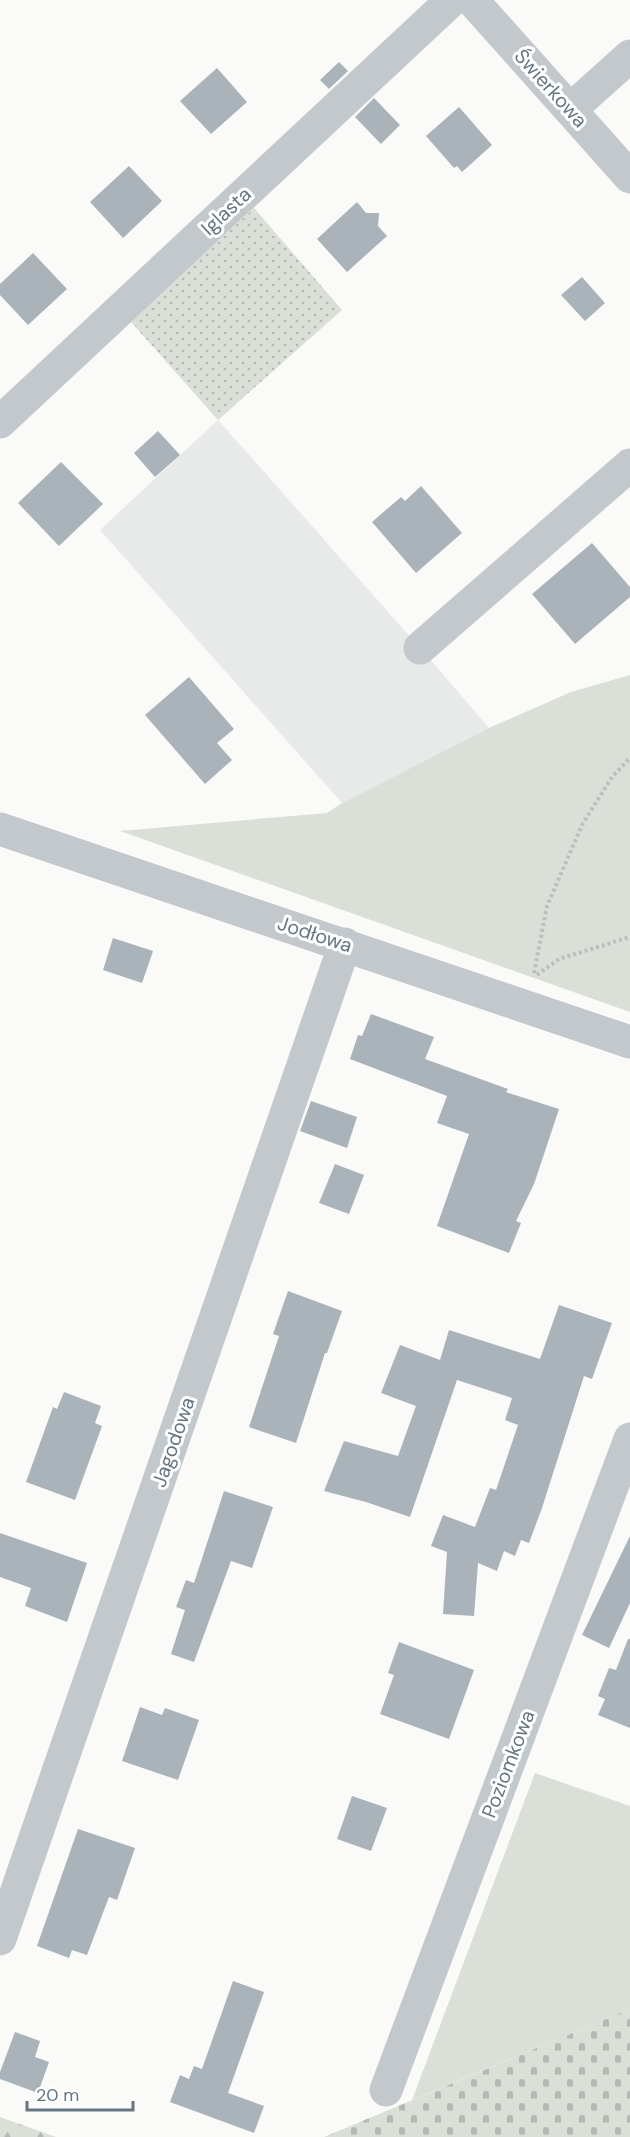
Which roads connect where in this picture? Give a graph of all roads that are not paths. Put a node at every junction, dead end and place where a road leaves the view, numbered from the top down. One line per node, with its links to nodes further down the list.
1 (452, 0): 6 (street, Iglasta)
2 (472, 0): 4 (street, Świerkowa)
3 (630, 56): 4 (street)
4 (571, 109): 5 (street, Świerkowa)
5 (630, 177)
6 (0, 422)
7 (630, 465): 8 (street)
8 (420, 648)
9 (0, 829): 10 (street, Jodłowa)
10 (345, 944): 11 (street, Jodłowa); 13 (street, Jagodowa)
11 (630, 1042)
12 (630, 1439): 14 (street, Poziomkowa)
13 (0, 1939)
14 (386, 2090)

